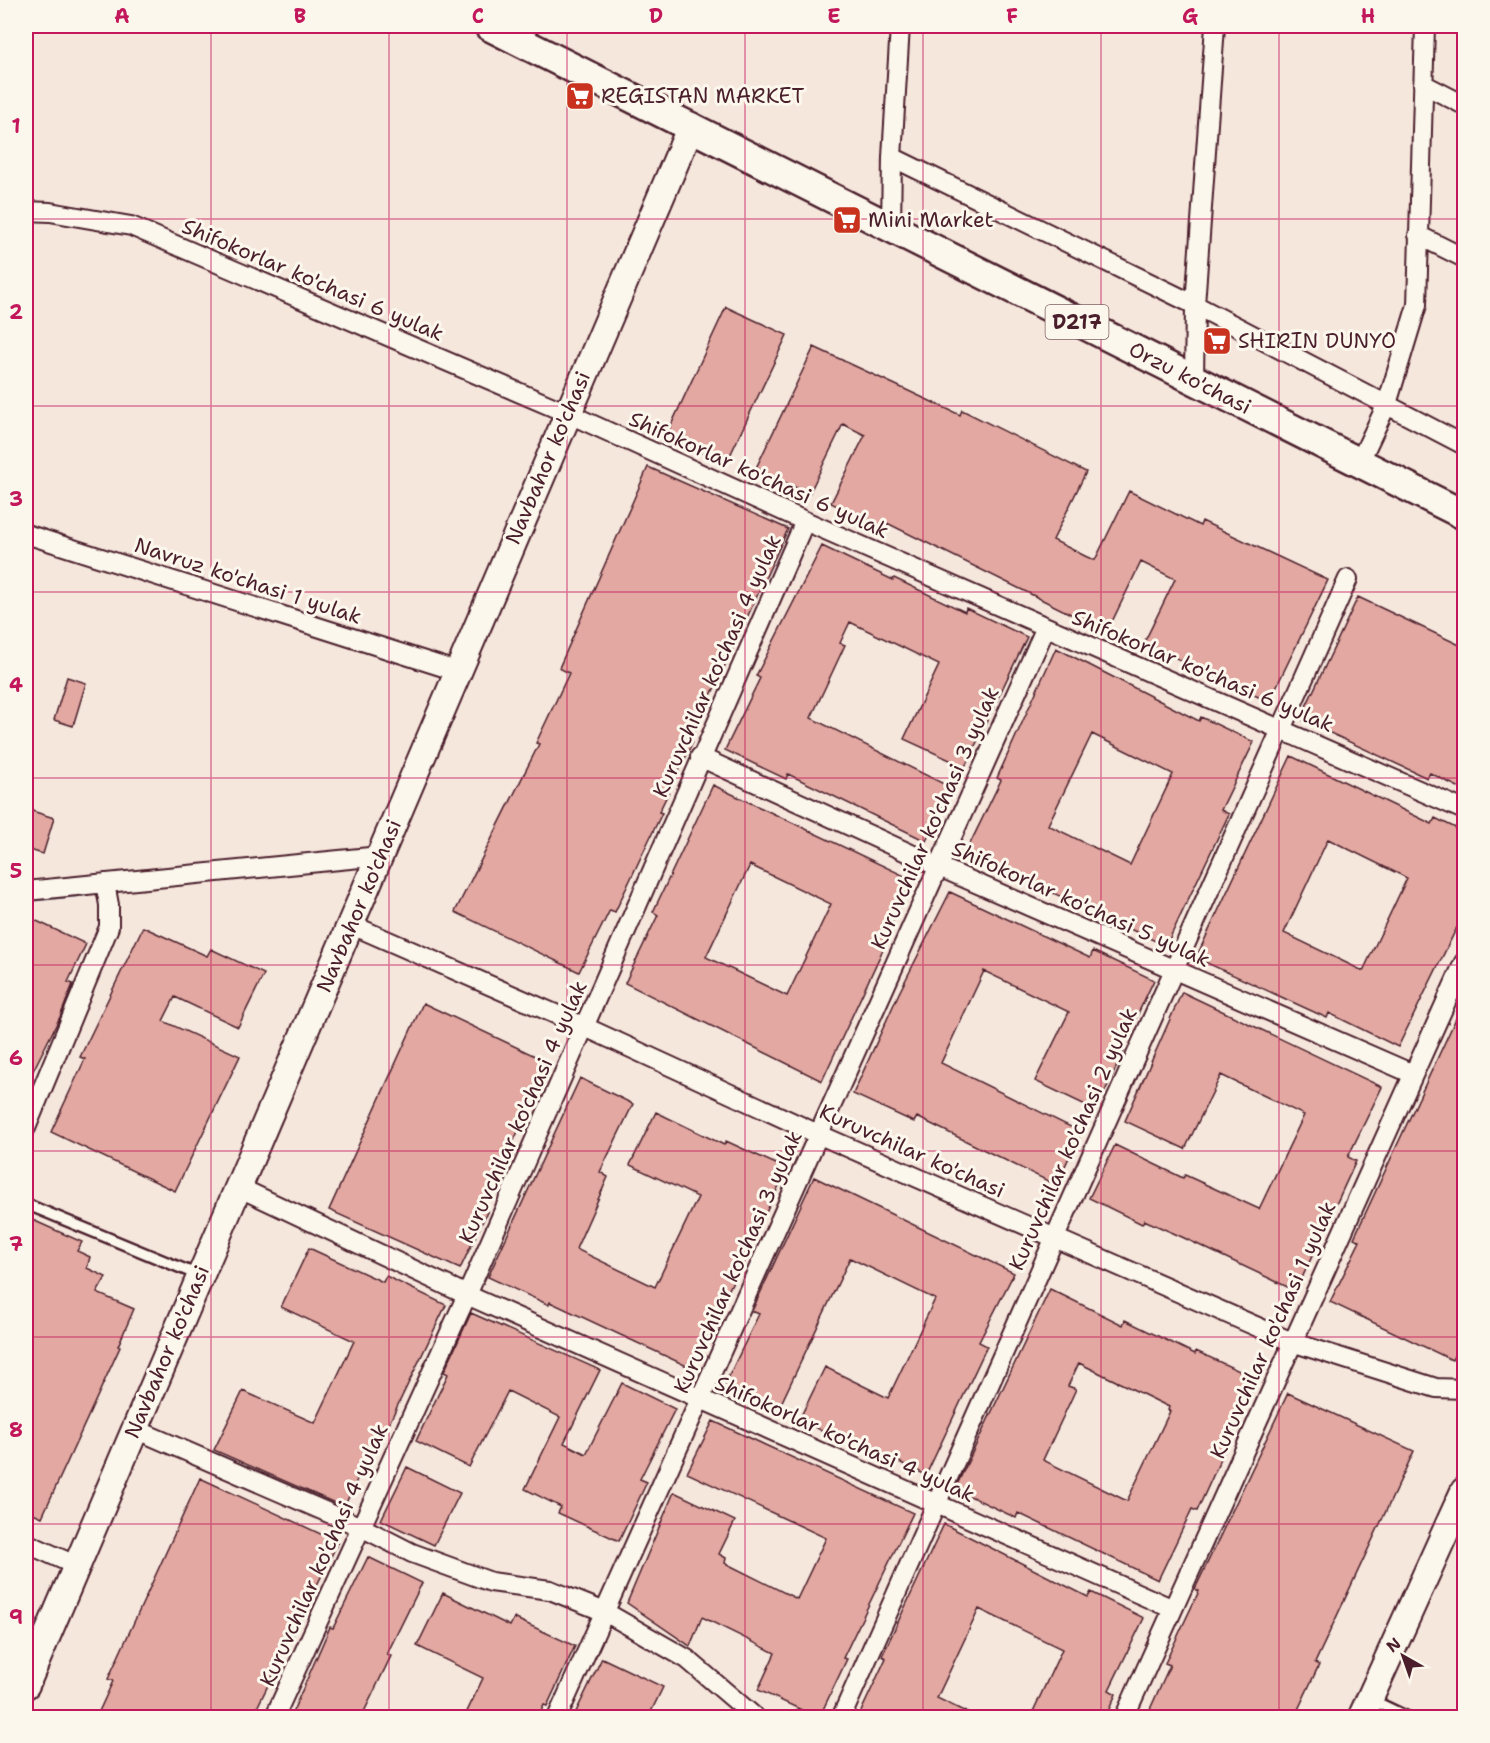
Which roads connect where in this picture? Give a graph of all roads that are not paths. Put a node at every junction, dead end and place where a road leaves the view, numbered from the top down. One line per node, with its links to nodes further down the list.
1 (489, 26): 7 (main road, D217)
2 (900, 26): 8 (street)
3 (1215, 26): 13 (street)
4 (1425, 26): 5 (street)
5 (1423, 84): 6 (street); 11 (street)
6 (1464, 105)
7 (691, 126): 10 (main road, Orzu ko'chasi / D217); 16 (main road, Navbahor ko'chasi)
8 (892, 157): 10 (street); 13 (street)
9 (26, 211): 16 (street, Shifokorlar ko'chasi 6 yulak)
10 (891, 228): 14 (main road, Orzu ko'chasi / D217)
11 (1418, 235): 12 (street); 15 (street)
12 (1464, 258)
13 (1195, 305): 14 (street); 15 (street)
14 (1194, 380): 18 (main road, Orzu ko'chasi / D217)
15 (1387, 405): 17 (street); 18 (street)
16 (567, 413): 20 (street, Shifokorlar ko'chasi 6 yulak); 24 (main road, Navbahor ko'chasi)
17 (1464, 445)
18 (1359, 463): 19 (main road, Orzu ko'chasi / D217)
19 (1464, 515)
20 (805, 521): 23 (street, Shifokorlar ko'chasi 6 yulak); 26 (street, Kuruvchilar ko'chasi 4 yulak)
21 (26, 534): 24 (street, Navruz ko'chasi 1 yulak)
22 (1348, 579): 25 (street, Kuruvchilar ko'chasi 2 yulak)
23 (1046, 627): 25 (street, Shifokorlar ko'chasi 6 yulak); 29 (street, Kuruvchilar ko'chasi 3 yulak)
24 (456, 671): 28 (main road, Navbahor ko'chasi)
25 (1283, 729): 27 (street, Shifokorlar ko'chasi 6 yulak); 34 (street, Kuruvchilar ko'chasi 2 yulak)
26 (700, 757): 29 (street, Shifokorlar ko'chasi 5 yulak); 35 (street, Kuruvchilar ko'chasi 4 yulak)
27 (1464, 810)
28 (380, 856): 31 (street); 32 (main road, Navbahor ko'chasi)
29 (937, 866): 34 (street, Shifokorlar ko'chasi 5 yulak); 38 (street, Kuruvchilar ko'chasi 3 yulak)
30 (26, 891): 31 (street)
31 (107, 893): 37 (street)
32 (352, 925): 35 (street, Kuruvchilar ko'chasi); 39 (main road, Navbahor ko'chasi)
33 (1464, 962): 36 (street, Kuruvchilar ko'chasi 1 yulak)
34 (1174, 970): 36 (street, Shifokorlar ko'chasi 5 yulak); 41 (street, Kuruvchilar ko'chasi 2 yulak)
35 (585, 1027): 38 (street, Kuruvchilar ko'chasi); 43 (street, Kuruvchilar ko'chasi 4 yulak)
36 (1413, 1074): 44 (street, Kuruvchilar ko'chasi 1 yulak)
37 (26, 1128)
38 (819, 1135): 41 (street, Kuruvchilar ko'chasi); 46 (street, Kuruvchilar ko'chasi 3 yulak)
39 (238, 1187): 42 (main road, Navbahor ko'chasi); 43 (street, Shifokorlar ko'chasi 4 yulak)
40 (26, 1204): 42 (lane)
41 (1054, 1237): 44 (street, Kuruvchilar ko'chasi); 49 (street, Kuruvchilar ko'chasi 2 yulak)
42 (200, 1275): 47 (main road, Navbahor ko'chasi)
43 (467, 1294): 46 (street, Shifokorlar ko'chasi 4 yulak); 50 (street, Kuruvchilar ko'chasi 4 yulak)
44 (1292, 1342): 45 (street, Kuruvchilar ko'chasi); 53 (street, Kuruvchilar ko'chasi 1 yulak)
45 (1464, 1389)
46 (701, 1400): 49 (street, Shifokorlar ko'chasi 4 yulak); 54 (street, Kuruvchilar ko'chasi 3 yulak)
47 (135, 1429): 50 (street); 52 (main road, Navbahor ko'chasi)
48 (1464, 1491): 56 (main road)
49 (934, 1504): 53 (street, Shifokorlar ko'chasi 4 yulak); 60 (street, Kuruvchilar ko'chasi 2 yulak)
50 (361, 1527): 54 (street); 57 (street, Kuruvchilar ko'chasi 4 yulak)
51 (26, 1543): 52 (street)
52 (77, 1566): 55 (main road, Navbahor ko'chasi)
53 (1173, 1609): 61 (street, Kuruvchilar ko'chasi 1 yulak)
54 (605, 1612): 58 (street, Kuruvchilar ko'chasi 3 yulak); 59 (street)
55 (26, 1685)
56 (1366, 1708): 62 (lane)
57 (274, 1718)
58 (557, 1718)
59 (756, 1718)
60 (841, 1718)
61 (1124, 1718)
62 (1410, 1718)

